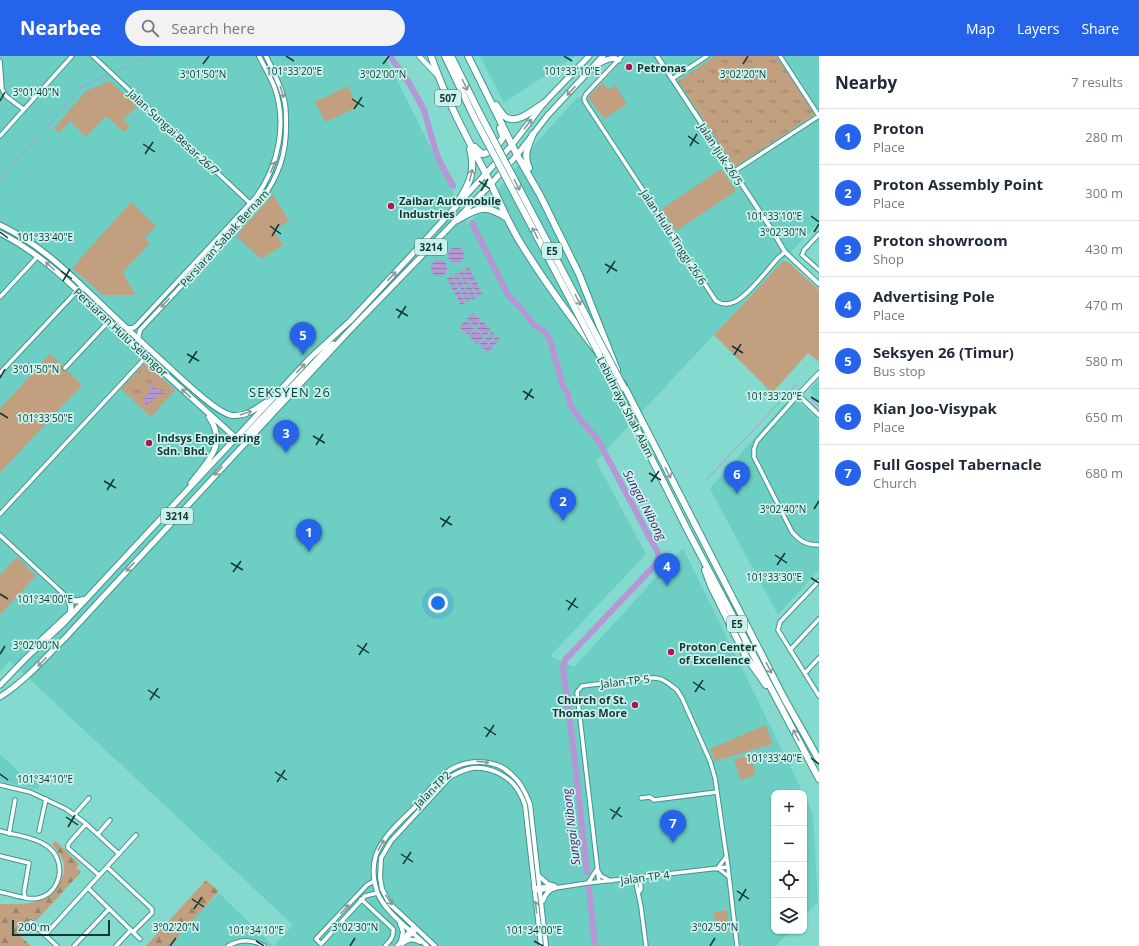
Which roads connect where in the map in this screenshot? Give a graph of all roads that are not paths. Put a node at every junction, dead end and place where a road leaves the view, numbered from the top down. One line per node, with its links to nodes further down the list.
1 (72, 56): 23 (street)
2 (93, 56): 38 (street, Jalan Sungai Besar 26/7)
3 (259, 56): 29 (street, Persiaran Sabak Bernam)
4 (266, 56): 31 (street, Persiaran Sabak Bernam, one-way to 31)
5 (419, 56): 19 (main road)
6 (431, 56): 19 (highway, 507)
7 (445, 56): 24 (highway, Lebuhraya Shah Alam / E5)
8 (451, 56): 24 (highway, Lebuhraya Shah Alam / E5, one-way to 24)
9 (468, 56): 21 (highway)
10 (589, 56): 16 (main road)
11 (603, 56): 18 (main road)
12 (657, 56): 20 (street, Jalan Ijuk 26/5)
13 (707, 56): 20 (street)
14 (780, 56): 25 (street)
15 (621, 58): 18 (main road); 46 (street, Jalan Hulu Tinggi 26/6)
16 (585, 59): 22 (main road)
17 (0, 61): 23 (street)
18 (593, 67): 27 (main road, one-way to 27)
19 (438, 75): 26 (highway, 507)
20 (672, 79): 34 (street, Jalan Ijuk 26/5)
21 (487, 93): 22 (highway); 26 (highway); 32 (highway)
22 (544, 103): 32 (main road, 3214, one-way to 22)
23 (23, 109): 28 (street)
24 (477, 115): 56 (highway, Lebuhraya Shah Alam / E5, one-way to 24, bridge); 61 (highway, Lebuhraya Shah Alam / E5, one-way to 61, bridge)
25 (819, 116): 34 (street)
26 (462, 130): 30 (highway, 507)
27 (533, 134): 33 (main road, 3214); 37 (highway)
28 (0, 136)
29 (279, 139): 31 (street); 38 (street, Persiaran Sabak Bernam, one-way to 29)
30 (468, 139): 35 (highway, 507); 40 (highway, one-way to 30)
31 (286, 140): 39 (street, Persiaran Sabak Bernam)
32 (512, 145): 33 (highway); 35 (main road, 3214)
33 (517, 155): 36 (main road, 3214); 37 (highway)
34 (733, 172): 46 (street, Jalan Ijuk 26/5)
35 (486, 174): 36 (highway, 507); 40 (main road, 3214)
36 (491, 184): 41 (highway, 507); 42 (main road, 3214)
37 (540, 195): 61 (highway)
38 (250, 203): 39 (street, Jalan Sungai Besar 26/7); 53 (street, Persiaran Sabak Bernam)
39 (254, 207): 55 (street, Persiaran Sabak Bernam, one-way to 55)
40 (455, 207): 63 (main road, 3214, one-way to 40)
41 (507, 218): 42 (highway); 56 (highway, 507)
42 (457, 220): 54 (main road, 3214)
43 (0, 225): 53 (main road, Persiaran Hulu Selangor)
44 (0, 233): 47 (main road, Persiaran Hulu Selangor)
45 (819, 234): 48 (street)
46 (785, 252): 49 (street, Jalan Ijuk 26/5)
47 (38, 256): 50 (main road, Persiaran Hulu Selangor, one-way to 47); 51 (street)
48 (819, 270)
49 (819, 284)
50 (77, 291): 52 (main road, Persiaran Hulu Selangor); 59 (street)
51 (0, 296)
52 (109, 321): 57 (main road, Persiaran Hulu Selangor); 58 (street)
53 (127, 328): 55 (main road, Persiaran Hulu Selangor)
54 (350, 330): 66 (main road); 81 (main road, 3214, one-way to 81)
55 (138, 339): 63 (main road, Persiaran Hulu Selangor, one-way to 63)
56 (599, 354): 83 (highway, Lebuhraya Shah Alam / E5, one-way to 56)
57 (147, 356): 64 (main road, Persiaran Hulu Selangor, one-way to 57); 68 (street)
58 (65, 368)
59 (0, 373)
60 (819, 373): 62 (street)
61 (624, 388): 82 (highway, Lebuhraya Shah Alam / E5, one-way to 82)
62 (798, 395): 65 (street); 70 (street)
63 (272, 399): 66 (main road, 3214)
64 (205, 410): 66 (main road, Persiaran Hulu Selangor); 67 (main road)
65 (819, 414)
66 (236, 438): 67 (main road, 3214)
67 (178, 502): 73 (main road, 3214)
68 (0, 514)
69 (0, 535): 72 (street)
70 (819, 546)
71 (819, 581): 75 (street)
72 (68, 598): 73 (main road); 76 (main road)
73 (88, 598): 76 (main road, 3214)
74 (819, 619): 75 (street)
75 (790, 650): 78 (street)
76 (26, 658): 79 (main road, 3214)
77 (819, 658): 78 (street)
78 (805, 673): 80 (street)
79 (0, 685)
80 (819, 696)
81 (0, 697)
82 (819, 760)
83 (819, 779)
84 (0, 785): 88 (street)
85 (717, 792): 87 (street); 100 (street, Jalan TP 5); 104 (street, Jalan TP 5)
86 (90, 798): 90 (street)
87 (641, 798)
88 (46, 799): 90 (street); 94 (street)
89 (15, 800): 95 (street)
90 (75, 814): 92 (street)
91 (110, 820): 96 (street)
92 (86, 824): 96 (street); 105 (street)
93 (0, 831): 95 (street)
94 (40, 832)
95 (9, 834): 123 (street)
96 (98, 834): 98 (street)
97 (136, 835): 98 (street)
98 (119, 854): 101 (street)
99 (0, 856): 123 (street)
100 (727, 856): 102 (street, Jalan TP 5); 103 (street)
101 (107, 867): 105 (street); 130 (street)
102 (728, 867): 103 (street, Jalan TP 4); 108 (street, Jalan TP 5)
103 (718, 868): 107 (street, Jalan TP 4); 108 (street)
104 (597, 870): 112 (street); 113 (street, Jalan TP 5); 114 (street)
105 (99, 875): 117 (street)
106 (539, 876): 111 (street, Jalan TP2, one-way to 106); 116 (street); 118 (street, Jalan TP2)
107 (648, 877): 109 (street, Jalan TP 4); 115 (street)
108 (729, 877): 147 (street, Jalan TP 5)
109 (637, 878): 110 (street, Jalan TP 4); 115 (street)
110 (627, 879): 112 (street, Jalan TP 4); 115 (street)
111 (374, 881): 121 (street, Jalan TP2); 122 (street)
112 (611, 881): 113 (street, Jalan TP 4)
113 (599, 882): 114 (street, Jalan TP 4)
114 (588, 883): 116 (street, Jalan TP 4)
115 (638, 884): 146 (street)
116 (555, 887): 118 (street, Jalan TP 4); 125 (street)
117 (88, 888): 126 (street); 132 (street)
118 (540, 888): 119 (street, Jalan TP 4); 125 (street, Jalan TP2)
119 (535, 889): 129 (street, Jalan TP2, one-way to 129); 144 (street, Jalan TP2, one-way to 119)
120 (0, 892): 123 (street)
121 (377, 893): 124 (street); 127 (street, Jalan TP2)
122 (358, 895): 124 (street); 135 (street, one-way to 122)
123 (25, 897)
124 (362, 900): 135 (street); 142 (street)
125 (542, 904): 145 (street, Jalan TP2)
126 (110, 909): 130 (street); 138 (street)
127 (399, 921): 131 (street, Jalan TP2); 134 (street)
128 (30, 922): 132 (street)
129 (415, 927): 131 (street); 143 (street, Jalan TP2)
130 (132, 931): 133 (street); 139 (street)
131 (412, 931): 134 (street); 136 (street, Jalan TP2)
132 (45, 934): 137 (street)
133 (140, 939)
134 (400, 944): 136 (street)
135 (323, 945)
136 (426, 945)
137 (57, 946)
138 (74, 946)
139 (116, 946)
140 (228, 946): 141 (street)
141 (264, 946)
142 (385, 946)
143 (435, 946)
144 (541, 946)
145 (546, 946)
146 (646, 946)
147 (737, 946)

